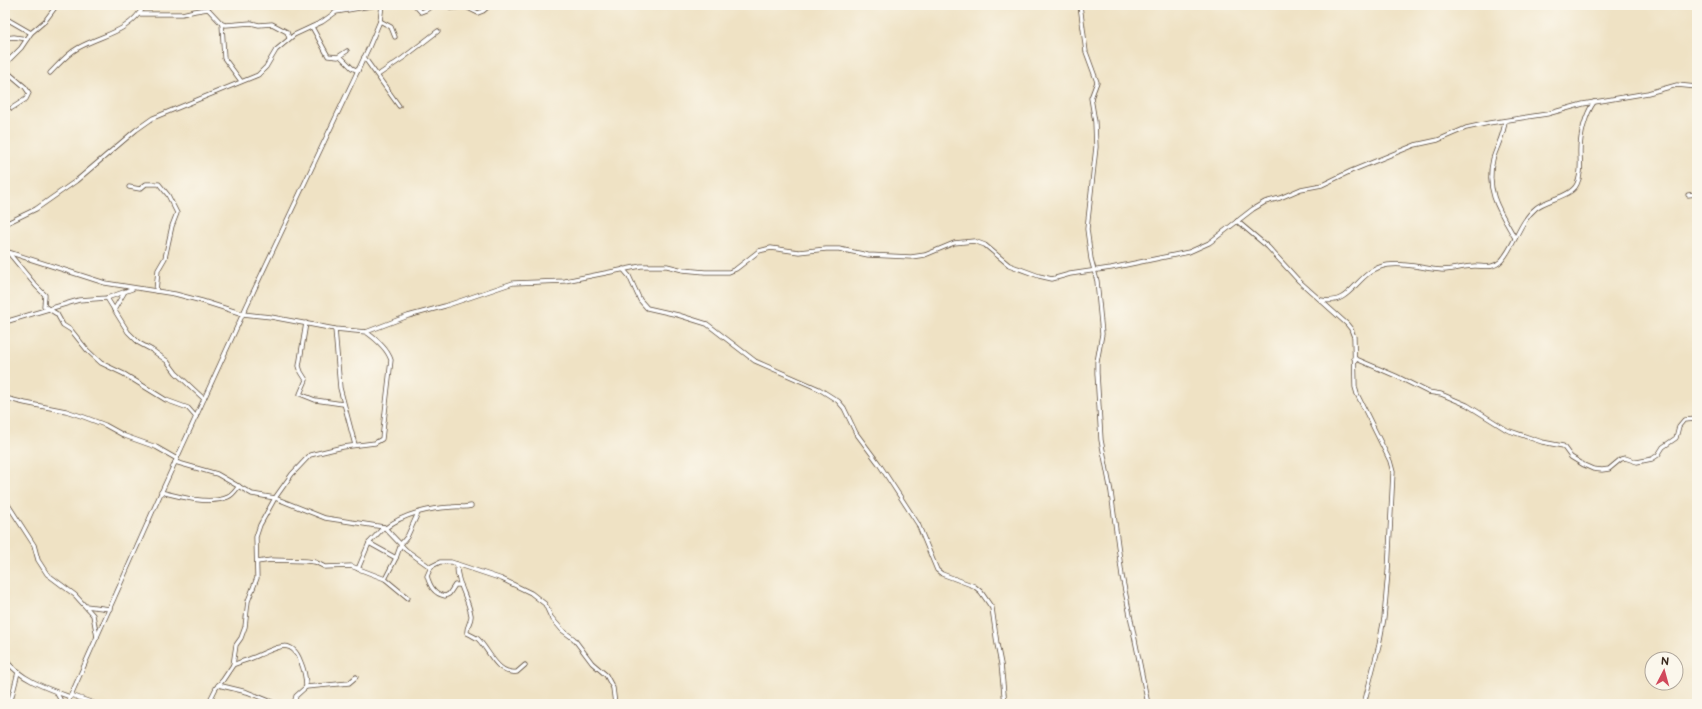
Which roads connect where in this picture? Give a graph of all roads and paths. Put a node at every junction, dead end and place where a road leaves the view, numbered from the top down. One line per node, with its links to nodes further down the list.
1 (57, 5): 16 (street)
2 (145, 5): 10 (street)
3 (377, 5): 14 (street)
4 (382, 5): 12 (street)
5 (414, 5): 6 (street)
6 (433, 5)
7 (446, 5): 8 (street)
8 (490, 5)
9 (1080, 5): 45 (street)
10 (139, 14): 13 (street); 27 (street)
11 (5, 18): 16 (street)
12 (380, 22): 19 (street); 23 (street)
13 (222, 24): 18 (street); 29 (street)
14 (312, 27): 18 (street); 22 (street)
15 (438, 31): 28 (street)
16 (31, 33): 20 (street)
17 (5, 38): 20 (street)
18 (289, 38): 29 (street)
19 (395, 38)
20 (27, 39): 24 (street)
21 (347, 51): 22 (street)
22 (340, 56): 26 (street)
23 (364, 57): 26 (street); 28 (street)
24 (5, 64)
25 (5, 70): 33 (street)
26 (358, 72): 53 (street)
27 (50, 73)
28 (378, 75): 32 (street)
29 (241, 81): 39 (street)
30 (1697, 87): 31 (street)
31 (1594, 102): 34 (street); 40 (street)
32 (399, 106)
33 (12, 108)
34 (1505, 121): 38 (street); 40 (street)
35 (129, 187): 47 (street)
36 (1697, 194): 37 (street)
37 (1688, 195)
38 (1237, 221): 45 (street); 50 (street)
39 (5, 224)
40 (1515, 238): 50 (street)
41 (6, 251): 42 (street); 43 (street)
42 (23, 257): 43 (street); 46 (street)
43 (18, 264): 51 (street)
44 (623, 269): 45 (street); 57 (street); 105 (street)
45 (1095, 270): 106 (street)
46 (133, 288): 47 (street); 48 (street)
47 (156, 291): 53 (street)
48 (124, 293): 49 (street); 52 (street)
49 (108, 298): 51 (street); 52 (street)
50 (1320, 300): 58 (street)
51 (48, 309): 54 (street); 62 (street)
52 (114, 310): 60 (street)
53 (243, 314): 55 (street); 60 (street)
54 (5, 322)
55 (306, 323): 56 (street); 61 (street)
56 (335, 329): 57 (street); 61 (street)
57 (366, 332): 64 (street)
58 (1354, 358): 63 (street); 107 (street)
59 (5, 398): 65 (street)
60 (204, 399): 62 (street)
61 (343, 404): 64 (street)
62 (196, 418): 65 (street)
63 (1697, 419)
64 (355, 445): 68 (street)
65 (176, 461): 66 (street); 67 (street)
66 (239, 486): 67 (street); 68 (street)
67 (161, 492): 84 (street)
68 (276, 498): 72 (street); 76 (street)
69 (5, 500): 83 (street)
70 (471, 506): 71 (street)
71 (418, 512): 72 (street); 74 (street)
72 (385, 528): 73 (street); 74 (street)
73 (369, 543): 75 (street); 79 (street)
74 (400, 544): 75 (street); 78 (street)
75 (396, 558): 80 (street)
76 (257, 562): 79 (street); 87 (street)
77 (456, 564): 78 (street); 81 (street); 104 (street)
78 (431, 567): 81 (street)
79 (358, 569): 80 (street)
80 (385, 579): 82 (street)
81 (461, 585): 88 (street)
82 (408, 598)
83 (86, 606): 84 (street); 85 (street)
84 (110, 609): 85 (street)
85 (97, 638): 94 (street)
86 (5, 659): 89 (street)
87 (233, 665): 91 (street); 92 (street)
88 (525, 665)
89 (18, 672): 93 (street); 96 (street)
90 (356, 677): 92 (street)
91 (218, 685): 101 (street); 102 (street)
92 (306, 686): 103 (street)
93 (56, 692): 94 (street); 98 (street)
94 (70, 696): 99 (street); 100 (street)
95 (5, 697): 96 (street)
96 (11, 700): 97 (street)
97 (20, 704)
98 (60, 704)
99 (67, 704)
100 (96, 704)
101 (208, 704)
102 (277, 704)
103 (294, 704)
104 (614, 704)
105 (1005, 704)
106 (1148, 704)
107 (1364, 704)

